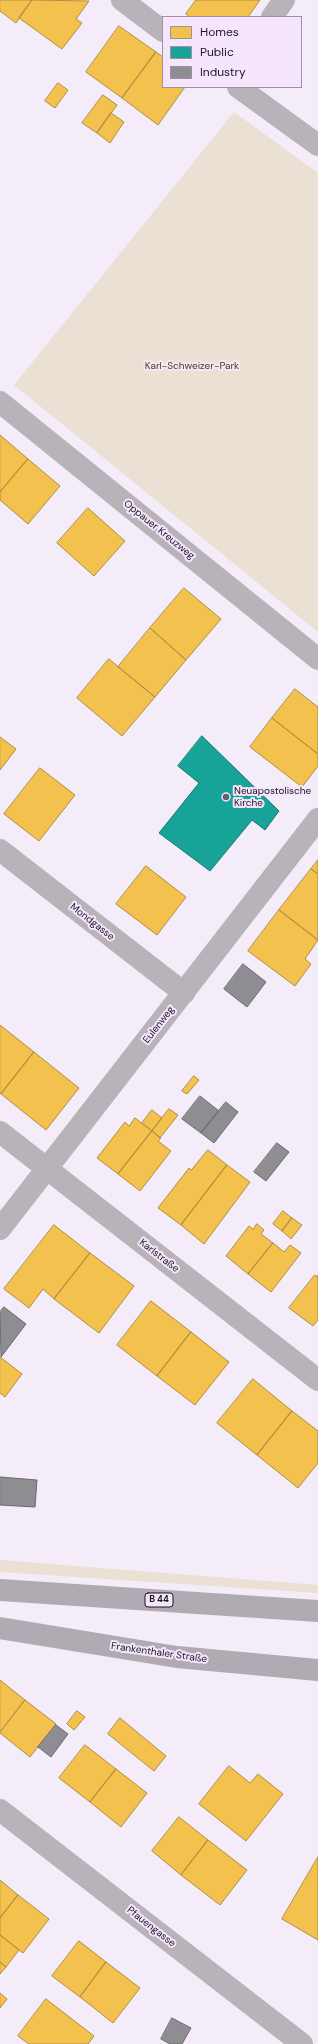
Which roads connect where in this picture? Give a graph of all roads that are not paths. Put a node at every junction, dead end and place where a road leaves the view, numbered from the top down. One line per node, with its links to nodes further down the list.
1 (122, 0): 4 (street)
2 (284, 0): 3 (street)
3 (273, 16)
4 (162, 30)
5 (239, 88): 6 (street)
6 (318, 145)
7 (0, 402): 8 (street, Oppauer Kreuzweg)
8 (318, 659)
9 (318, 819): 11 (street, Eulenweg)
10 (0, 850): 11 (street, Mondgasse)
11 (184, 993): 13 (street, Eulenweg)
12 (0, 1132): 13 (street, Karlstraße)
13 (47, 1169): 14 (street, Eulenweg); 15 (street, Karlstraße)
14 (0, 1229)
15 (318, 1380)
16 (0, 1590): 17 (main road, B 44)
17 (318, 1611)
18 (0, 1628): 19 (main road, Frankenthaler Straße)
19 (318, 1670)
20 (0, 1810): 21 (street, Pfauengasse)
21 (302, 2044)

